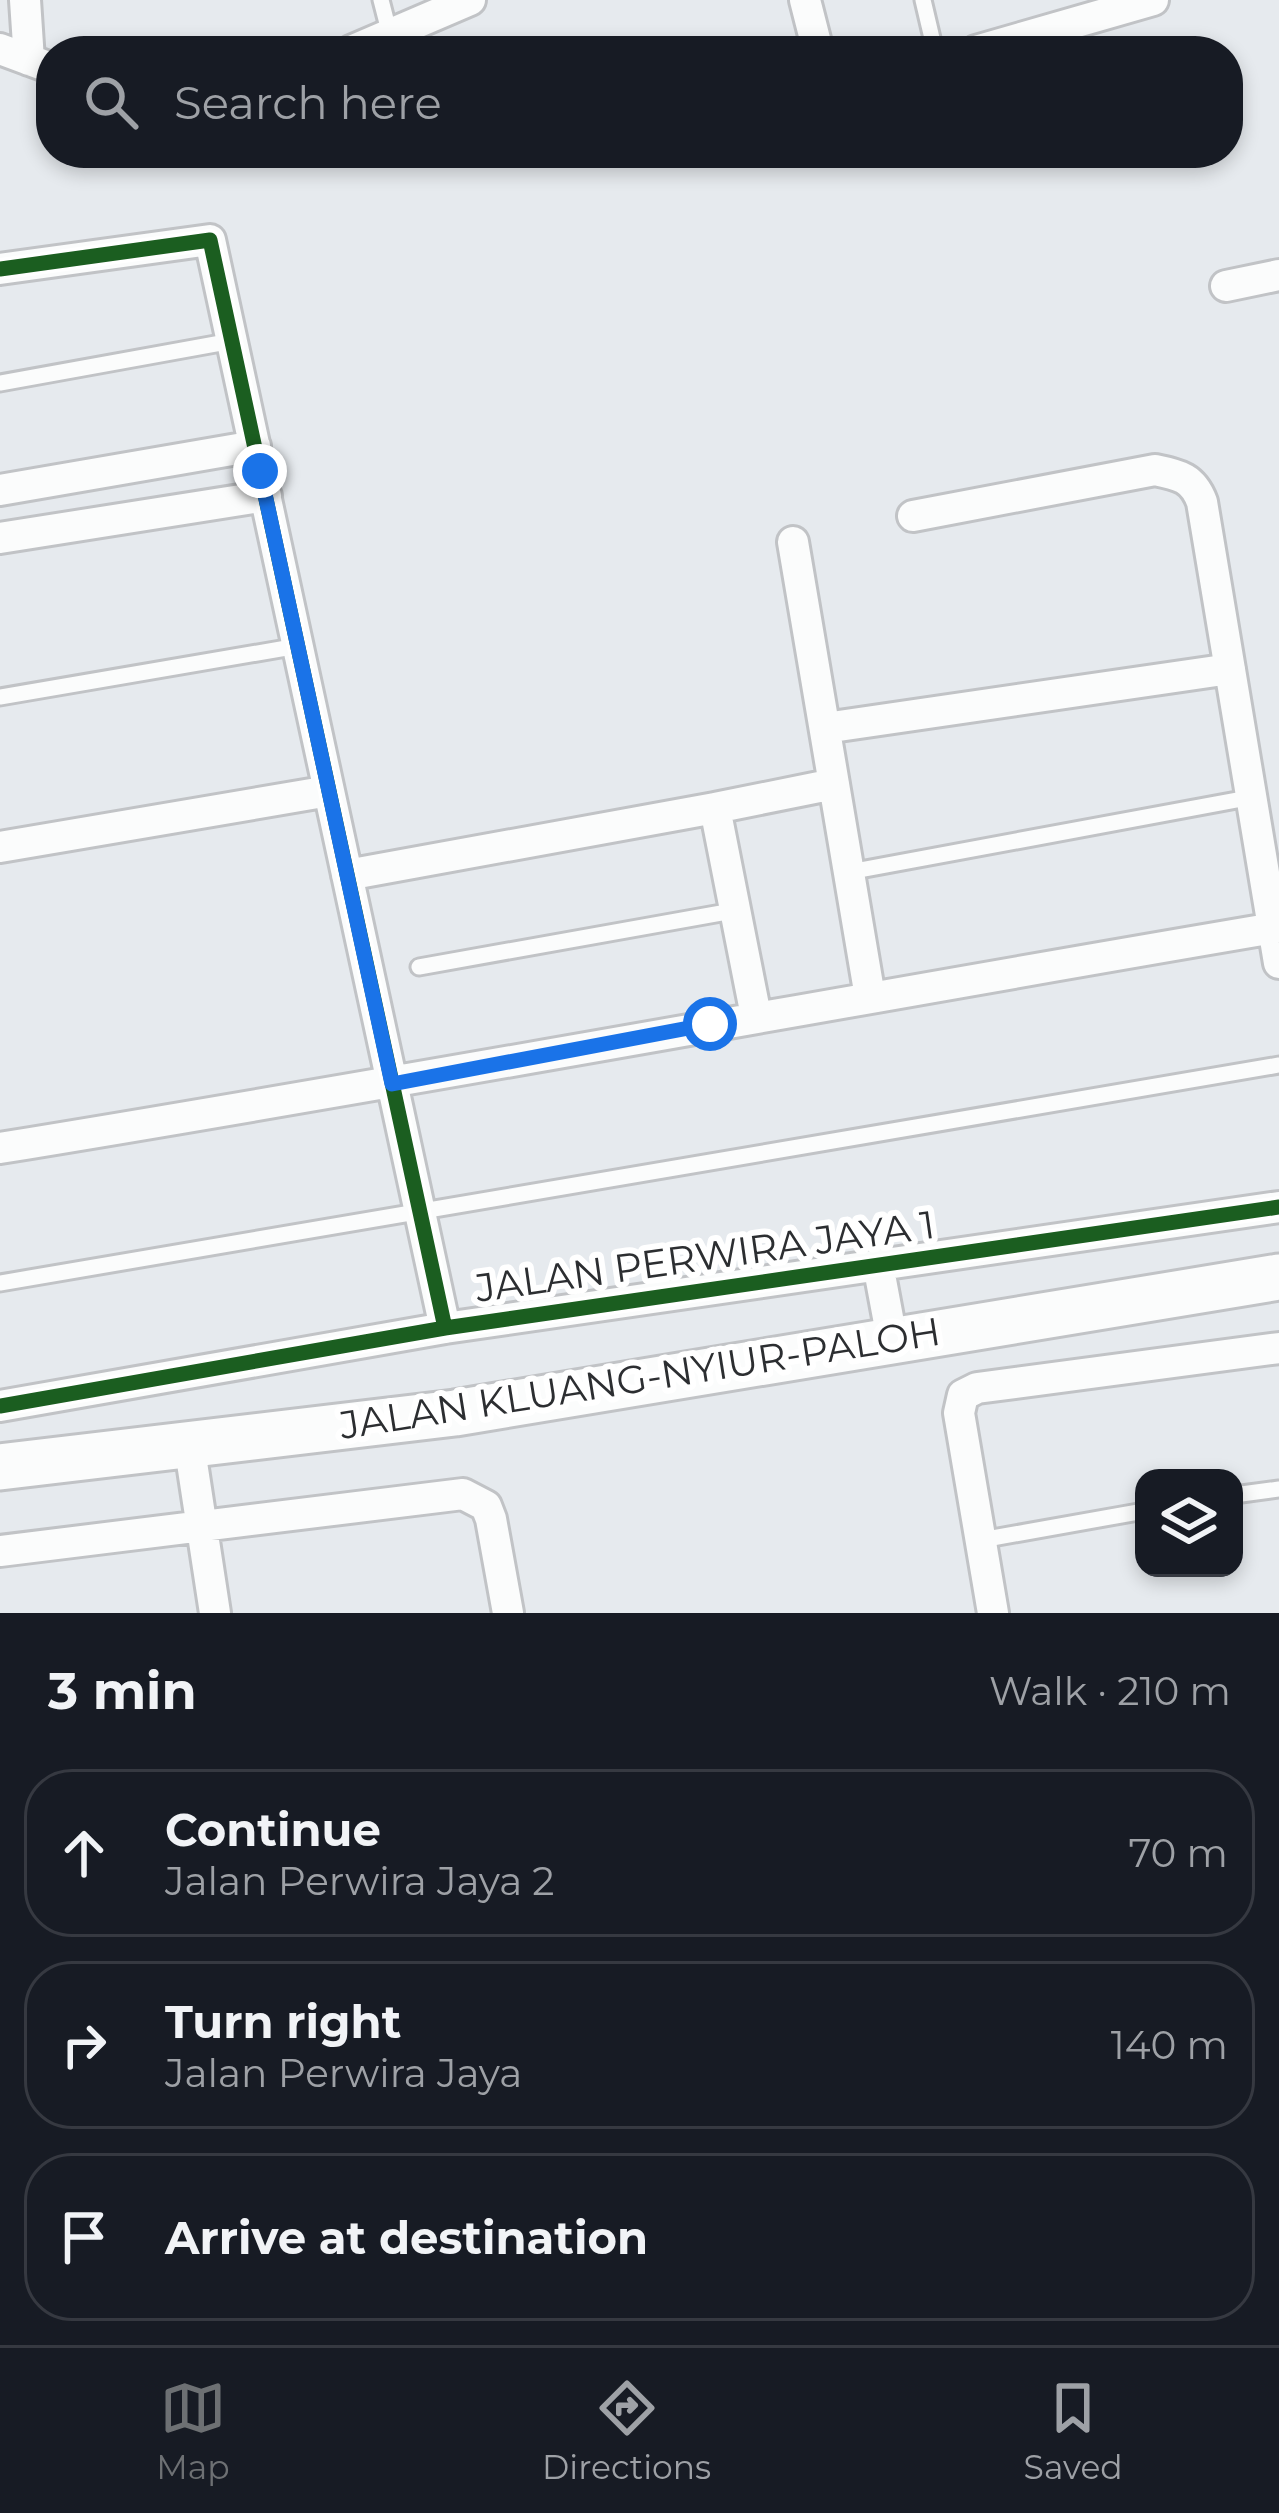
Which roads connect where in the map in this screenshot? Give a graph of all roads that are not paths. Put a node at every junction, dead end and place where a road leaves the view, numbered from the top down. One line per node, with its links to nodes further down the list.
1 (25, 0): 12 (street)
2 (381, 0): 7 (lane)
3 (470, 0): 7 (street)
4 (805, 0): 9 (street)
5 (923, 0): 10 (lane)
6 (1153, 0): 11 (street)
7 (390, 34): 8 (street)
8 (385, 36)
9 (813, 36)
10 (931, 36)
11 (1028, 36)
12 (27, 59)
13 (0, 269): 16 (street)
14 (1279, 275): 15 (street)
15 (1226, 286)
16 (232, 341): 17 (lane); 18 (street)
17 (0, 383)
18 (255, 446): 19 (street); 20 (street)
19 (0, 490)
20 (266, 496): 22 (street); 24 (street)
21 (913, 516): 25 (street)
22 (0, 538)
23 (794, 542): 27 (street)
24 (298, 646): 26 (lane); 29 (street)
25 (1230, 669): 27 (street); 30 (street)
26 (0, 698)
27 (825, 728): 28 (street)
28 (834, 784): 31 (street); 33 (street)
29 (329, 791): 32 (street); 34 (street)
30 (1253, 797): 33 (lane); 36 (street)
31 (715, 808): 34 (street); 35 (street)
32 (0, 847)
33 (849, 872): 39 (street)
34 (347, 874): 42 (street)
35 (737, 910): 38 (lane); 40 (street)
36 (1274, 928): 37 (street); 39 (street)
37 (1279, 963)
38 (419, 967)
39 (870, 997): 40 (street)
40 (756, 1016): 42 (street)
41 (1279, 1065): 45 (lane)
42 (392, 1084): 43 (street); 45 (street)
43 (0, 1148)
44 (1279, 1207): 46 (street, JALAN PERWIRA JAYA 1)
45 (420, 1212): 48 (lane); 49 (street)
46 (878, 1264): 49 (street, JALAN PERWIRA JAYA 1); 50 (street)
47 (1279, 1277): 50 (street, JALAN KLUANG-NYIUR-PALOH)
48 (0, 1283)
49 (445, 1328): 52 (street, JALAN PERWIRA JAYA 1)
50 (892, 1339): 53 (street, JALAN KLUANG-NYIUR-PALOH)
51 (1279, 1348): 59 (street)
52 (0, 1406)
53 (189, 1442): 54 (street, JALAN KLUANG-NYIUR-PALOH); 58 (street)
54 (0, 1467)
55 (1279, 1489): 56 (lane)
56 (1243, 1494)
57 (1135, 1513): 59 (lane)
58 (202, 1527): 60 (street); 61 (street); 62 (street)
59 (981, 1540): 63 (street)
60 (0, 1550)
61 (215, 1613)
62 (508, 1613)
63 (994, 1613)

